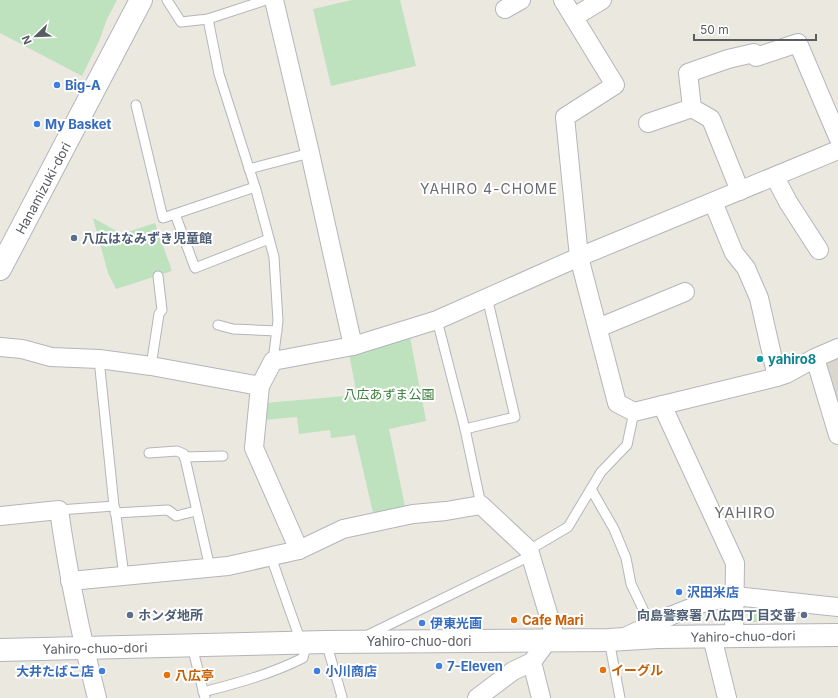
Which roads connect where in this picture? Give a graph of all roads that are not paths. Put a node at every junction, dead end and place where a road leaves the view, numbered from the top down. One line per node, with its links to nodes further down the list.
1 (141, 0): 26 (street, Hanamizuki-dori)
2 (167, 0): 10 (lane)
3 (266, 0): 10 (lane)
4 (274, 0): 16 (street)
5 (520, 0): 8 (street)
6 (563, 0): 9 (street)
7 (602, 0): 9 (street)
8 (505, 9)
9 (574, 17): 25 (street)
10 (208, 19): 17 (lane)
11 (136, 105): 22 (lane)
12 (692, 108): 13 (street); 14 (street); 20 (street)
13 (648, 123)
14 (838, 137)
15 (838, 150): 18 (street)
16 (310, 153): 17 (lane); 35 (street)
17 (249, 170): 19 (lane)
18 (775, 177): 20 (street); 24 (street)
19 (255, 187): 22 (lane); 23 (lane)
20 (740, 191): 21 (street)
21 (713, 202): 25 (street); 41 (street)
22 (175, 214): 23 (lane)
23 (269, 239): 33 (lane)
24 (819, 250)
25 (579, 257): 29 (street); 32 (street)
26 (0, 269)
27 (158, 276): 40 (lane)
28 (685, 292): 32 (street)
29 (487, 297): 30 (street); 45 (lane)
30 (437, 320): 35 (street); 45 (lane)
31 (218, 325): 33 (lane)
32 (598, 328): 44 (street)
33 (276, 331): 39 (lane)
34 (0, 346): 38 (street)
35 (353, 346): 39 (street)
36 (838, 348): 37 (street)
37 (815, 358): 41 (street); 46 (street)
38 (99, 359): 40 (street); 52 (lane)
39 (273, 361): 42 (street)
40 (151, 366): 42 (street)
41 (777, 377): 43 (street)
42 (260, 386): 56 (street)
43 (662, 405): 44 (street); 62 (street)
44 (634, 412): 50 (lane)
45 (465, 429): 51 (lane)
46 (838, 435)
47 (149, 453): 48 (lane)
48 (184, 456): 49 (lane); 54 (lane)
49 (223, 456)
50 (591, 489): 57 (lane); 64 (lane)
51 (480, 505): 56 (street); 57 (street)
52 (115, 509): 53 (lane); 54 (lane); 60 (lane)
53 (59, 510): 55 (street); 61 (street)
54 (196, 511): 59 (lane)
55 (0, 516)
56 (299, 550): 58 (street)
57 (530, 553): 69 (street); 70 (lane)
58 (272, 557): 59 (street); 71 (lane)
59 (210, 568): 60 (street)
60 (124, 576): 61 (street)
61 (70, 582): 73 (street)
62 (735, 596): 63 (street); 64 (street); 67 (street)
63 (838, 607)
64 (655, 632): 66 (street, Yahiro-chuo-dori); 68 (street, Yahiro-chuo-dori)
65 (838, 635): 67 (street, Yahiro-chuo-dori)
66 (712, 636): 67 (street, Yahiro-chuo-dori); 82 (street)
67 (734, 636)
68 (616, 639): 69 (street, Yahiro-chuo-dori); 81 (lane)
69 (552, 640): 70 (street, Yahiro-chuo-dori); 75 (street)
70 (356, 641): 71 (street, Yahiro-chuo-dori)
71 (311, 642): 72 (street, Yahiro-chuo-dori); 76 (lane); 78 (lane)
72 (192, 646): 73 (street, Yahiro-chuo-dori); 76 (lane)
73 (84, 648): 74 (street, Yahiro-chuo-dori); 77 (street)
74 (0, 650)
75 (532, 662): 79 (street); 80 (street)
76 (204, 695)
77 (97, 698)
78 (341, 698)
79 (477, 698)
80 (541, 698)
81 (620, 698)
82 (727, 698)

